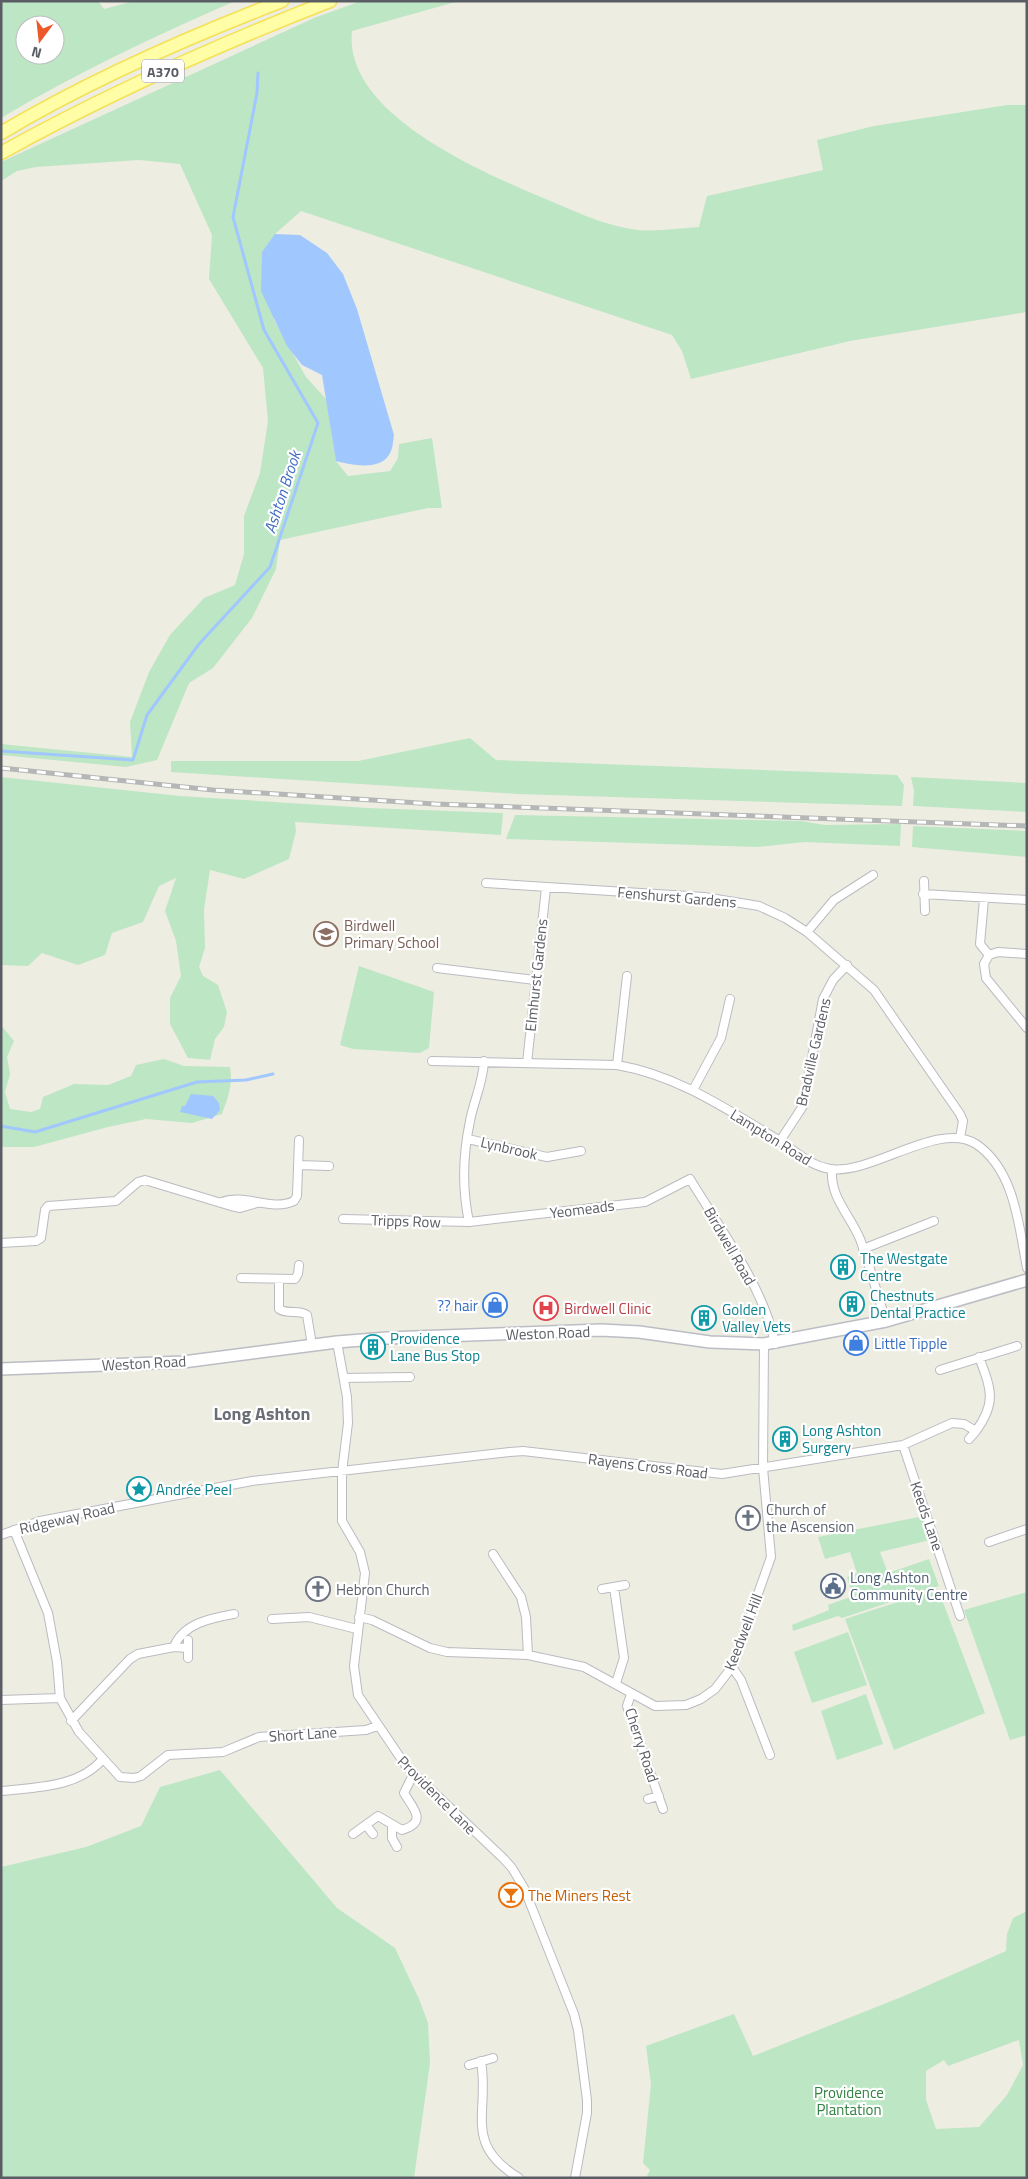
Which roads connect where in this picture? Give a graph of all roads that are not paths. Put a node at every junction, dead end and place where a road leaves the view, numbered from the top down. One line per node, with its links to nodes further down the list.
1 (282, 1): 3 (main road, A370)
2 (330, 1): 4 (main road, A370)
3 (1, 133)
4 (1, 153)
5 (873, 875): 13 (street)
6 (924, 881): 9 (street)
7 (486, 883): 8 (street, Fenshurst Gardens)
8 (546, 888): 13 (street, Fenshurst Gardens); 19 (street, Elmhurst Gardens)
9 (923, 894): 10 (street); 12 (street)
10 (984, 899): 11 (street); 15 (street)
11 (1027, 900)
12 (925, 911)
13 (807, 932): 16 (street, Fenshurst Gardens)
14 (1027, 954): 15 (street)
15 (989, 955): 21 (street)
16 (847, 965): 27 (street, Fenshurst Gardens); 30 (street, Bradville Gardens)
17 (437, 968): 19 (street)
18 (627, 976): 25 (street)
19 (535, 980): 24 (street, Elmhurst Gardens)
20 (730, 999): 26 (street)
21 (1027, 1028)
22 (432, 1061): 23 (street, Lampton Road)
23 (484, 1061): 24 (street, Lampton Road); 28 (street, Lynbrook)
24 (527, 1063): 25 (street, Lampton Road)
25 (617, 1065): 26 (street, Lampton Road)
26 (693, 1090): 30 (street, Lampton Road)
27 (960, 1138): 34 (street, Lampton Road); 42 (street)
28 (468, 1139): 31 (street, Lynbrook); 38 (street, Lynbrook)
29 (299, 1140): 32 (street)
30 (780, 1141): 34 (street, Lampton Road)
31 (580, 1151)
32 (299, 1165): 33 (street); 39 (street)
33 (329, 1166)
34 (832, 1169): 40 (street)
35 (690, 1179): 38 (street, Yeomeads); 48 (street, Birdwell Road)
36 (343, 1219): 38 (street, Tripps Row)
37 (934, 1221): 40 (street)
38 (469, 1222)
39 (1, 1243)
40 (863, 1249): 46 (street)
41 (299, 1265): 44 (street)
42 (1027, 1268)
43 (240, 1278): 44 (street)
44 (279, 1279): 49 (street)
45 (1027, 1280): 46 (street, Weston Road)
46 (886, 1321): 48 (street, Weston Road)
47 (337, 1342): 48 (street, Weston Road); 49 (street, Weston Road); 55 (street, Providence Lane)
48 (770, 1344): 59 (street, Keedwell Hill)
49 (312, 1345): 52 (street, Weston Road)
50 (1017, 1346): 51 (street)
51 (979, 1357): 53 (street); 56 (street)
52 (1, 1369)
53 (940, 1370)
54 (410, 1377): 55 (street)
55 (344, 1378): 60 (street, Providence Lane)
56 (976, 1431): 57 (street); 58 (street, Rayens Cross Road)
57 (969, 1439)
58 (903, 1445): 59 (street, Rayens Cross Road); 74 (street, Keeds Lane)
59 (763, 1468): 60 (street, Rayens Cross Road); 81 (street, Keedwell Hill)
60 (342, 1472): 62 (street, Ridgeway Road); 73 (street, Providence Lane)
61 (1027, 1528): 64 (street)
62 (14, 1530): 63 (street, Ridgeway Road); 84 (street)
63 (1, 1535)
64 (989, 1542)
65 (493, 1554): 66 (street)
66 (500, 1564): 67 (street); 79 (street)
67 (492, 1570)
68 (625, 1585): 69 (street)
69 (614, 1587): 70 (street); 82 (street)
70 (602, 1589)
71 (218, 1608): 75 (street)
72 (234, 1614): 75 (street)
73 (359, 1616): 77 (street, Providence Lane); 79 (street, Keedwell Hill)
74 (960, 1616)
75 (220, 1617): 78 (street)
76 (272, 1619): 77 (street)
77 (357, 1629): 87 (street, Providence Lane)
78 (174, 1647): 80 (street); 86 (street)
79 (528, 1655): 82 (street, Keedwell Hill)
80 (188, 1658)
81 (732, 1667): 83 (street, Keedwell Hill); 88 (street)
82 (616, 1683): 83 (street, Keedwell Hill)
83 (631, 1694): 92 (street, Cherry Road)
84 (60, 1698): 85 (street); 86 (street, Short Lane)
85 (1, 1700)
86 (71, 1721): 89 (street, Short Lane)
87 (377, 1726): 89 (street, Short Lane); 90 (street, Providence Lane)
88 (770, 1755)
89 (102, 1759): 91 (street)
90 (414, 1773): 96 (street); 104 (street, Providence Lane)
91 (1, 1791)
92 (658, 1796): 93 (street, Cherry Road); 94 (street, Cherry Road)
93 (648, 1799)
94 (663, 1809)
95 (366, 1825): 96 (street); 97 (street); 98 (street)
96 (392, 1826): 99 (street)
97 (353, 1834)
98 (373, 1834)
99 (397, 1846)
100 (493, 2058): 101 (street)
101 (481, 2061): 102 (street); 103 (street)
102 (469, 2065)
103 (519, 2178)
104 (575, 2178)

